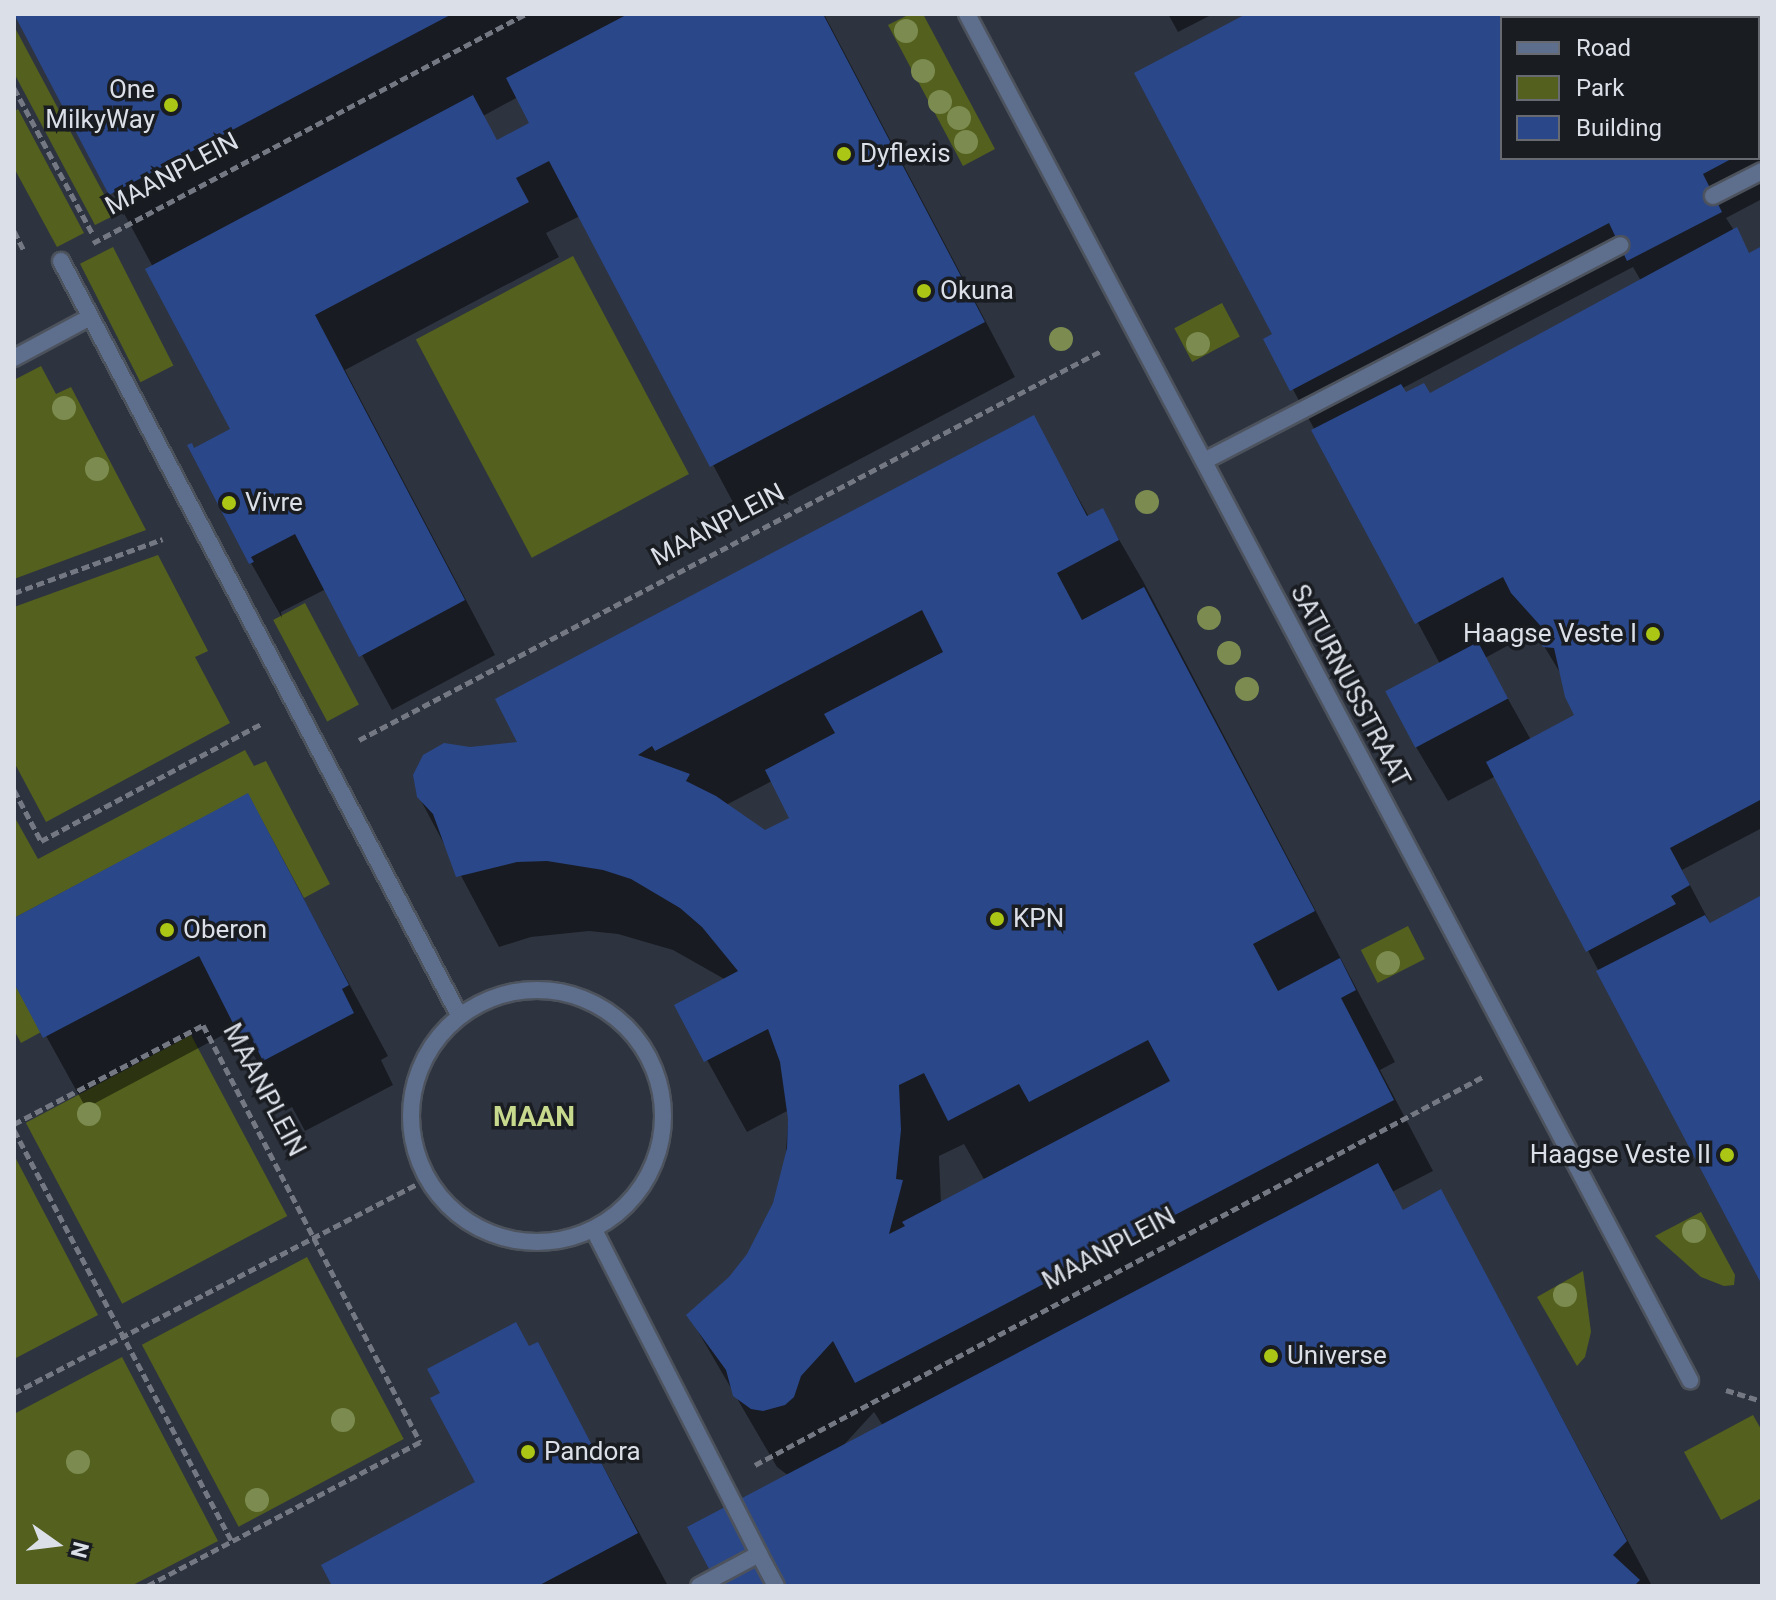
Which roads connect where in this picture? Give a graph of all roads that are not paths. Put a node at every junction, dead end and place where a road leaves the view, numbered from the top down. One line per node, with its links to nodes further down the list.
1 (967, 14): 8 (street, SATURNUSSTRAAT)
2 (1762, 171): 3 (street)
3 (1713, 196)
4 (1620, 245): 8 (street)
5 (61, 261): 6 (street)
6 (90, 317): 7 (street); 9 (street)
7 (14, 358)
8 (1204, 461): 11 (street, SATURNUSSTRAAT)
9 (459, 1015): 10 (street); 10 (street)
10 (594, 1230): 12 (street)
11 (1690, 1380)
12 (759, 1554): 13 (street); 14 (street)
13 (699, 1586)
14 (776, 1586)

